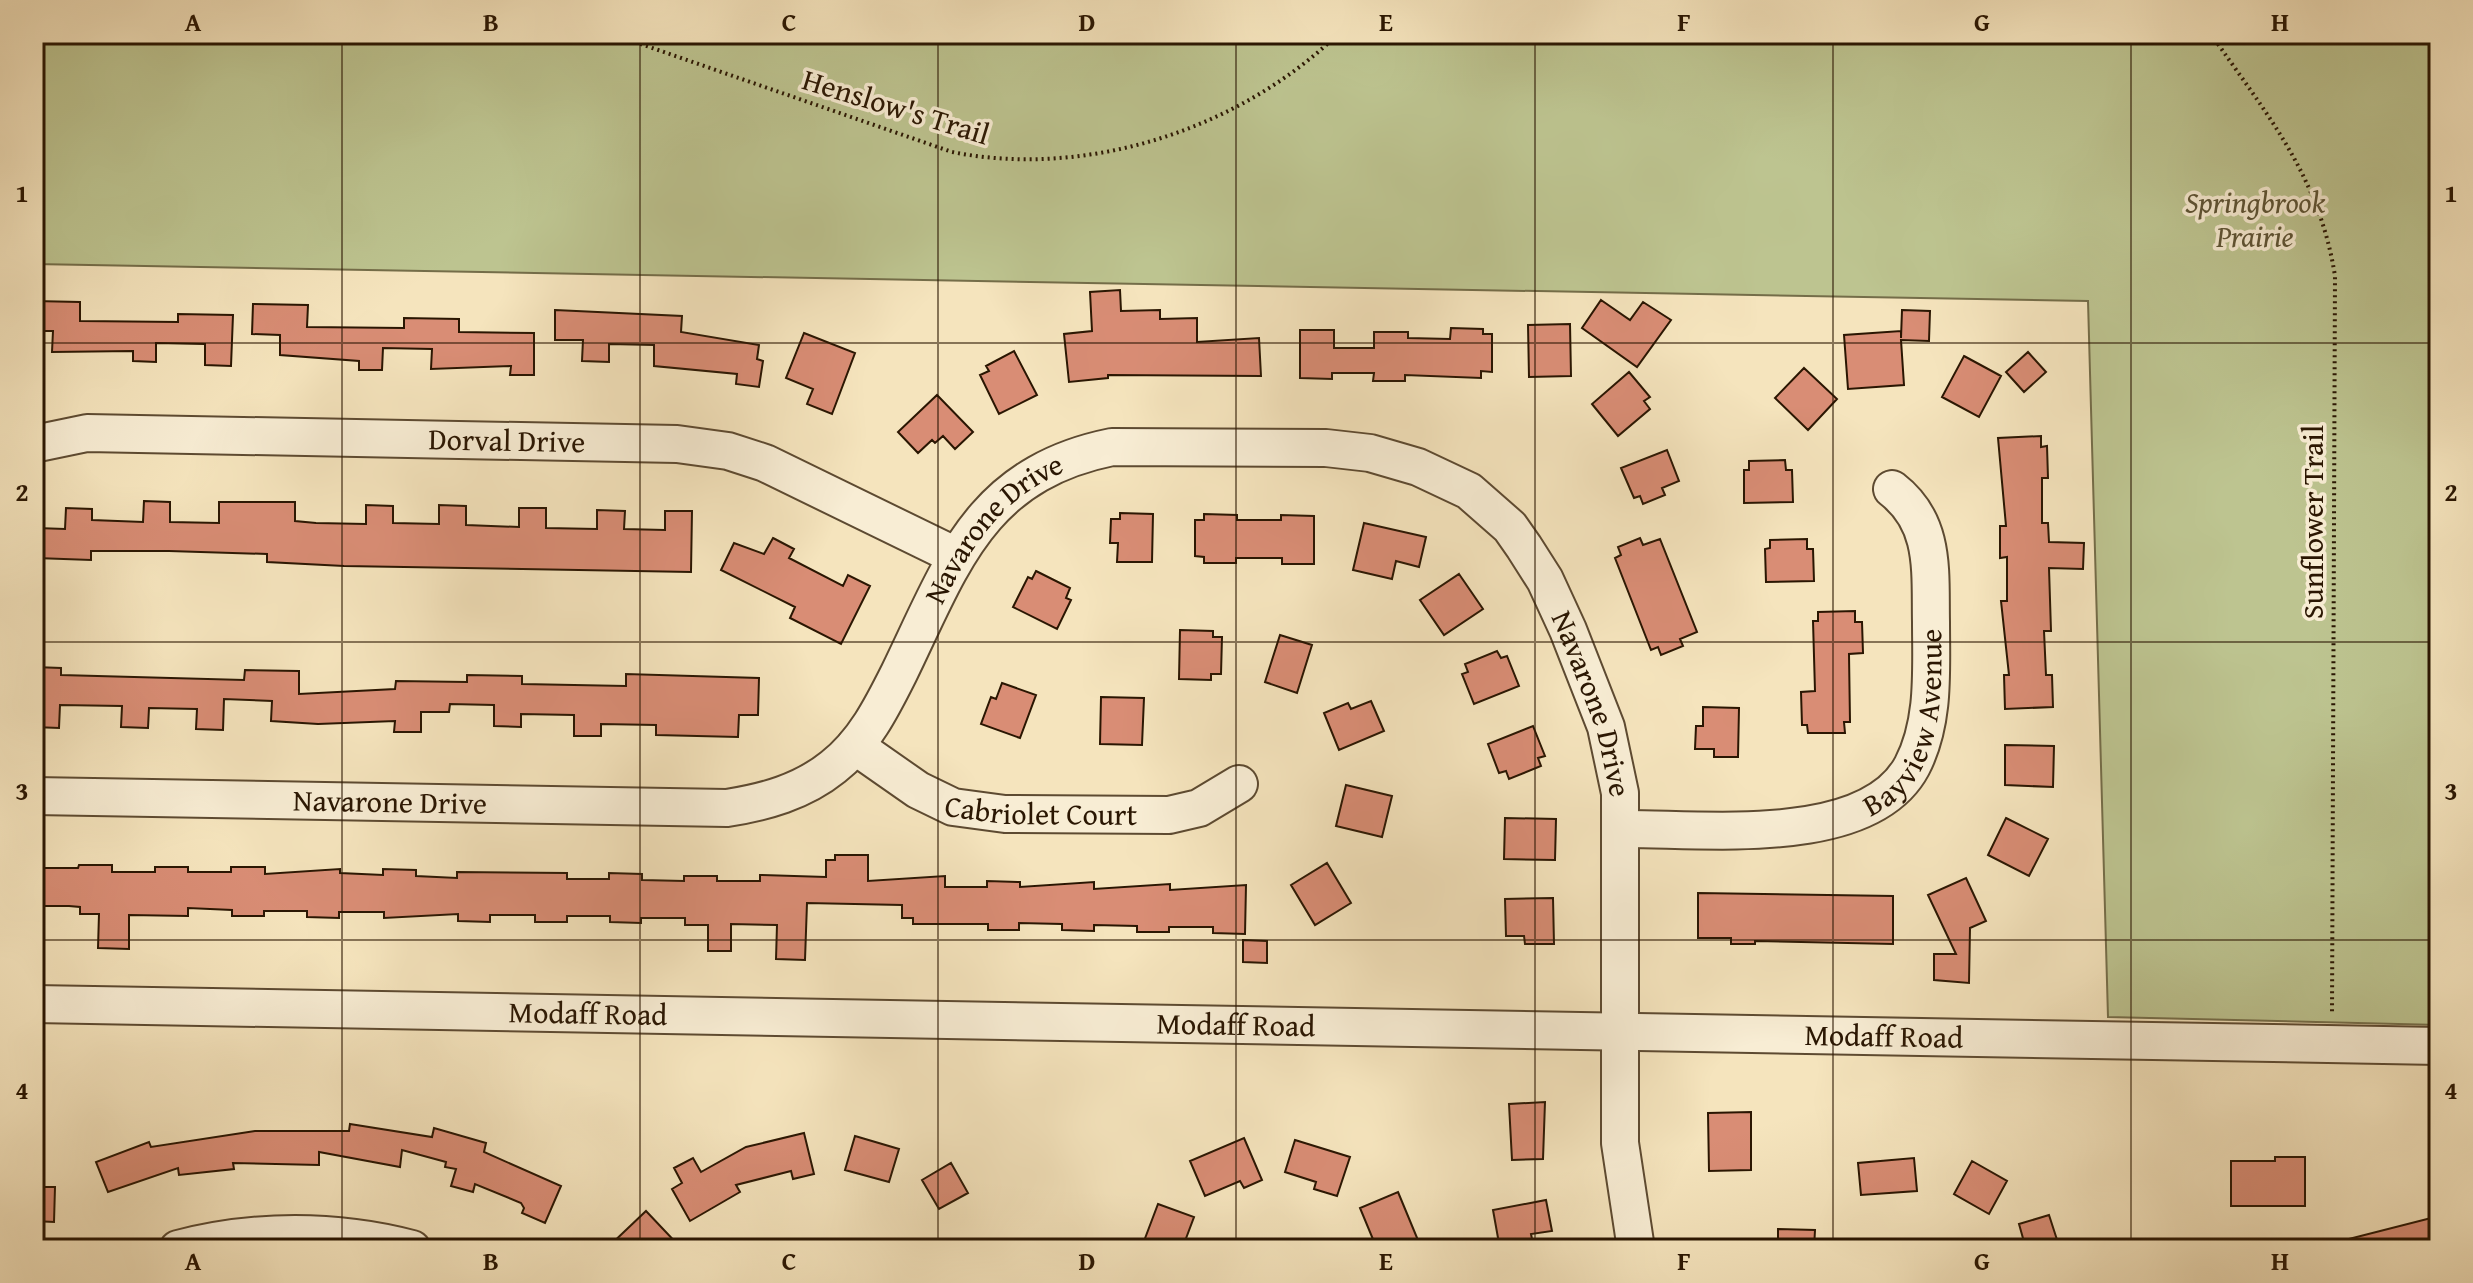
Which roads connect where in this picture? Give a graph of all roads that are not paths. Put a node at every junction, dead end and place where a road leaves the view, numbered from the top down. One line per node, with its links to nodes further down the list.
1 (34, 444): 3 (street, Dorval Drive)
2 (1892, 489): 7 (street, Bayview Avenue)
3 (956, 556): 4 (street, Navarone Drive); 7 (street, Navarone Drive)
4 (855, 746): 5 (street, Cabriolet Court); 6 (street, Navarone Drive)
5 (1239, 784)
6 (34, 796)
7 (1622, 829): 9 (street, Navarone Drive)
8 (34, 1004): 9 (street, Modaff Road)
9 (1620, 1031): 10 (street, Modaff Road); 13 (street, Navarone Drive)
10 (2439, 1046)
11 (178, 1249): 12 (street)
12 (412, 1249)
13 (1636, 1249)

